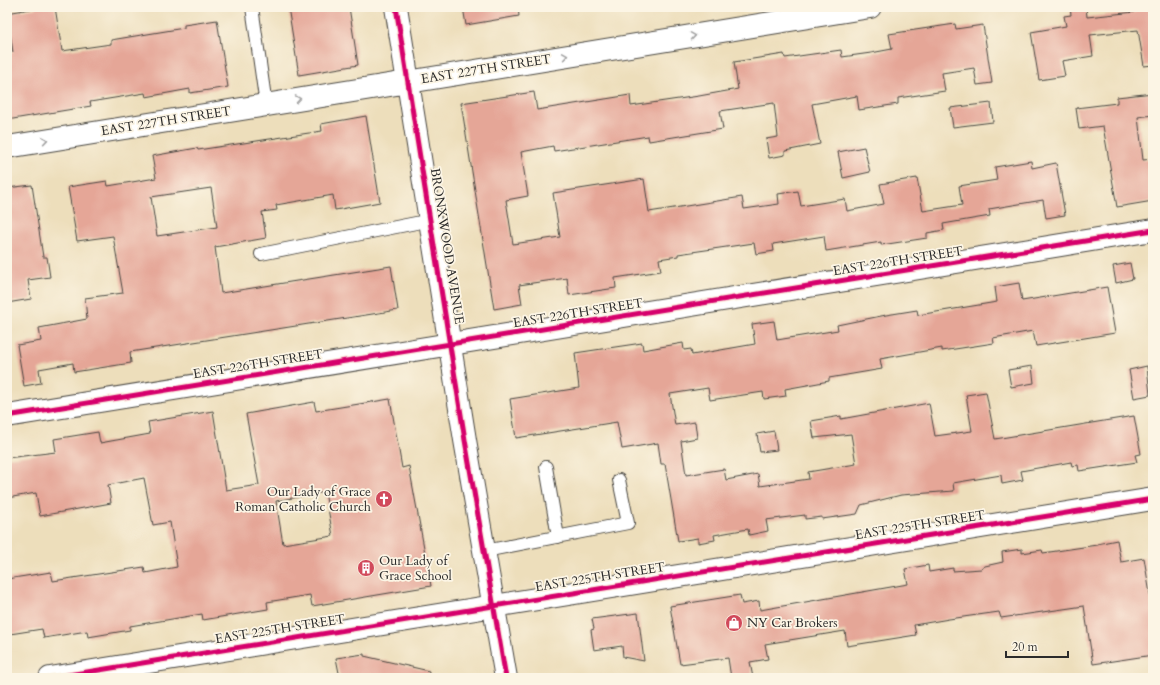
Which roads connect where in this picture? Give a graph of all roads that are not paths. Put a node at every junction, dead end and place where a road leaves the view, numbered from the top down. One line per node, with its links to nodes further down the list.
1 (252, 7): 5 (lane)
2 (396, 7): 4 (street, BRONXWOOD AVENUE)
3 (870, 7): 4 (street, EAST 227TH STREET, one-way to 3)
4 (409, 82): 5 (street, EAST 227TH STREET, one-way to 4); 7 (street, BRONXWOOD AVENUE)
5 (266, 105): 6 (street, EAST 227TH STREET, one-way to 5)
6 (7, 147)
7 (431, 220): 9 (lane); 10 (street, BRONXWOOD AVENUE)
8 (1153, 230): 10 (street, EAST 226TH STREET)
9 (261, 254)
10 (451, 344): 11 (street, EAST 226TH STREET); 16 (street, BRONXWOOD AVENUE)
11 (7, 416)
12 (546, 467): 15 (lane)
13 (619, 480): 15 (lane)
14 (1153, 499): 17 (street, EAST 225TH STREET)
15 (558, 537): 16 (lane)
16 (485, 551): 17 (street, BRONXWOOD AVENUE)
17 (494, 606): 18 (street, EAST 225TH STREET); 19 (street, BRONXWOOD AVENUE)
18 (50, 678)
19 (506, 678)

